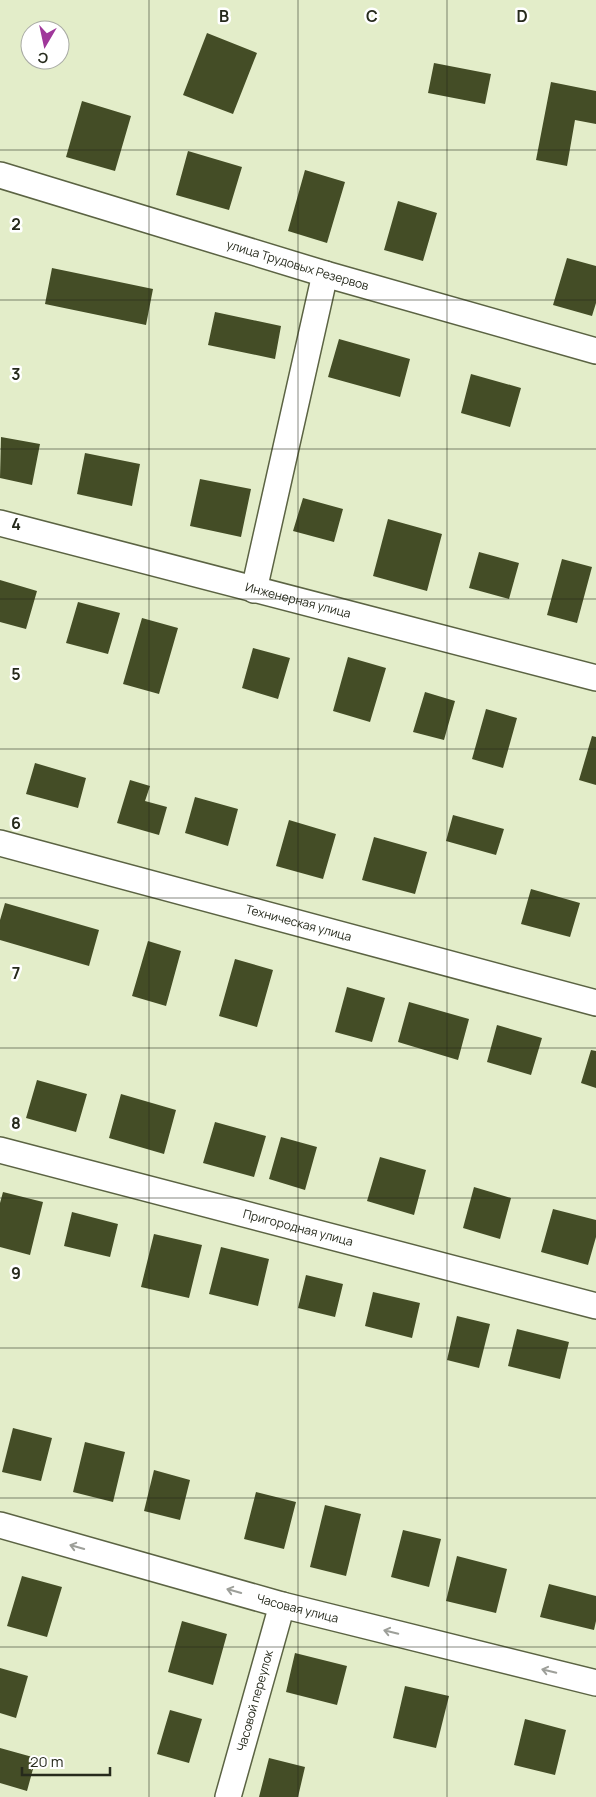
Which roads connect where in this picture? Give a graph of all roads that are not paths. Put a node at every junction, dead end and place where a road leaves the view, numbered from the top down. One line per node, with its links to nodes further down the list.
1 (0, 175): 2 (street, улица Трудовых Резервов)
2 (325, 274): 3 (street, улица Трудовых Резервов); 5 (street)
3 (596, 351)
4 (0, 523): 5 (street, Инженерная улица)
5 (254, 590): 6 (street, Инженерная улица)
6 (596, 678)
7 (0, 843): 8 (street, Техническая улица)
8 (596, 1003)
9 (0, 1150): 10 (street, Пригородная улица)
10 (596, 1306)
11 (0, 1525): 12 (street, Часовая улица, one-way to 11)
12 (282, 1605): 13 (street, Часовая улица, one-way to 12); 14 (street, Часовой переулок)
13 (596, 1683)
14 (228, 1797)

